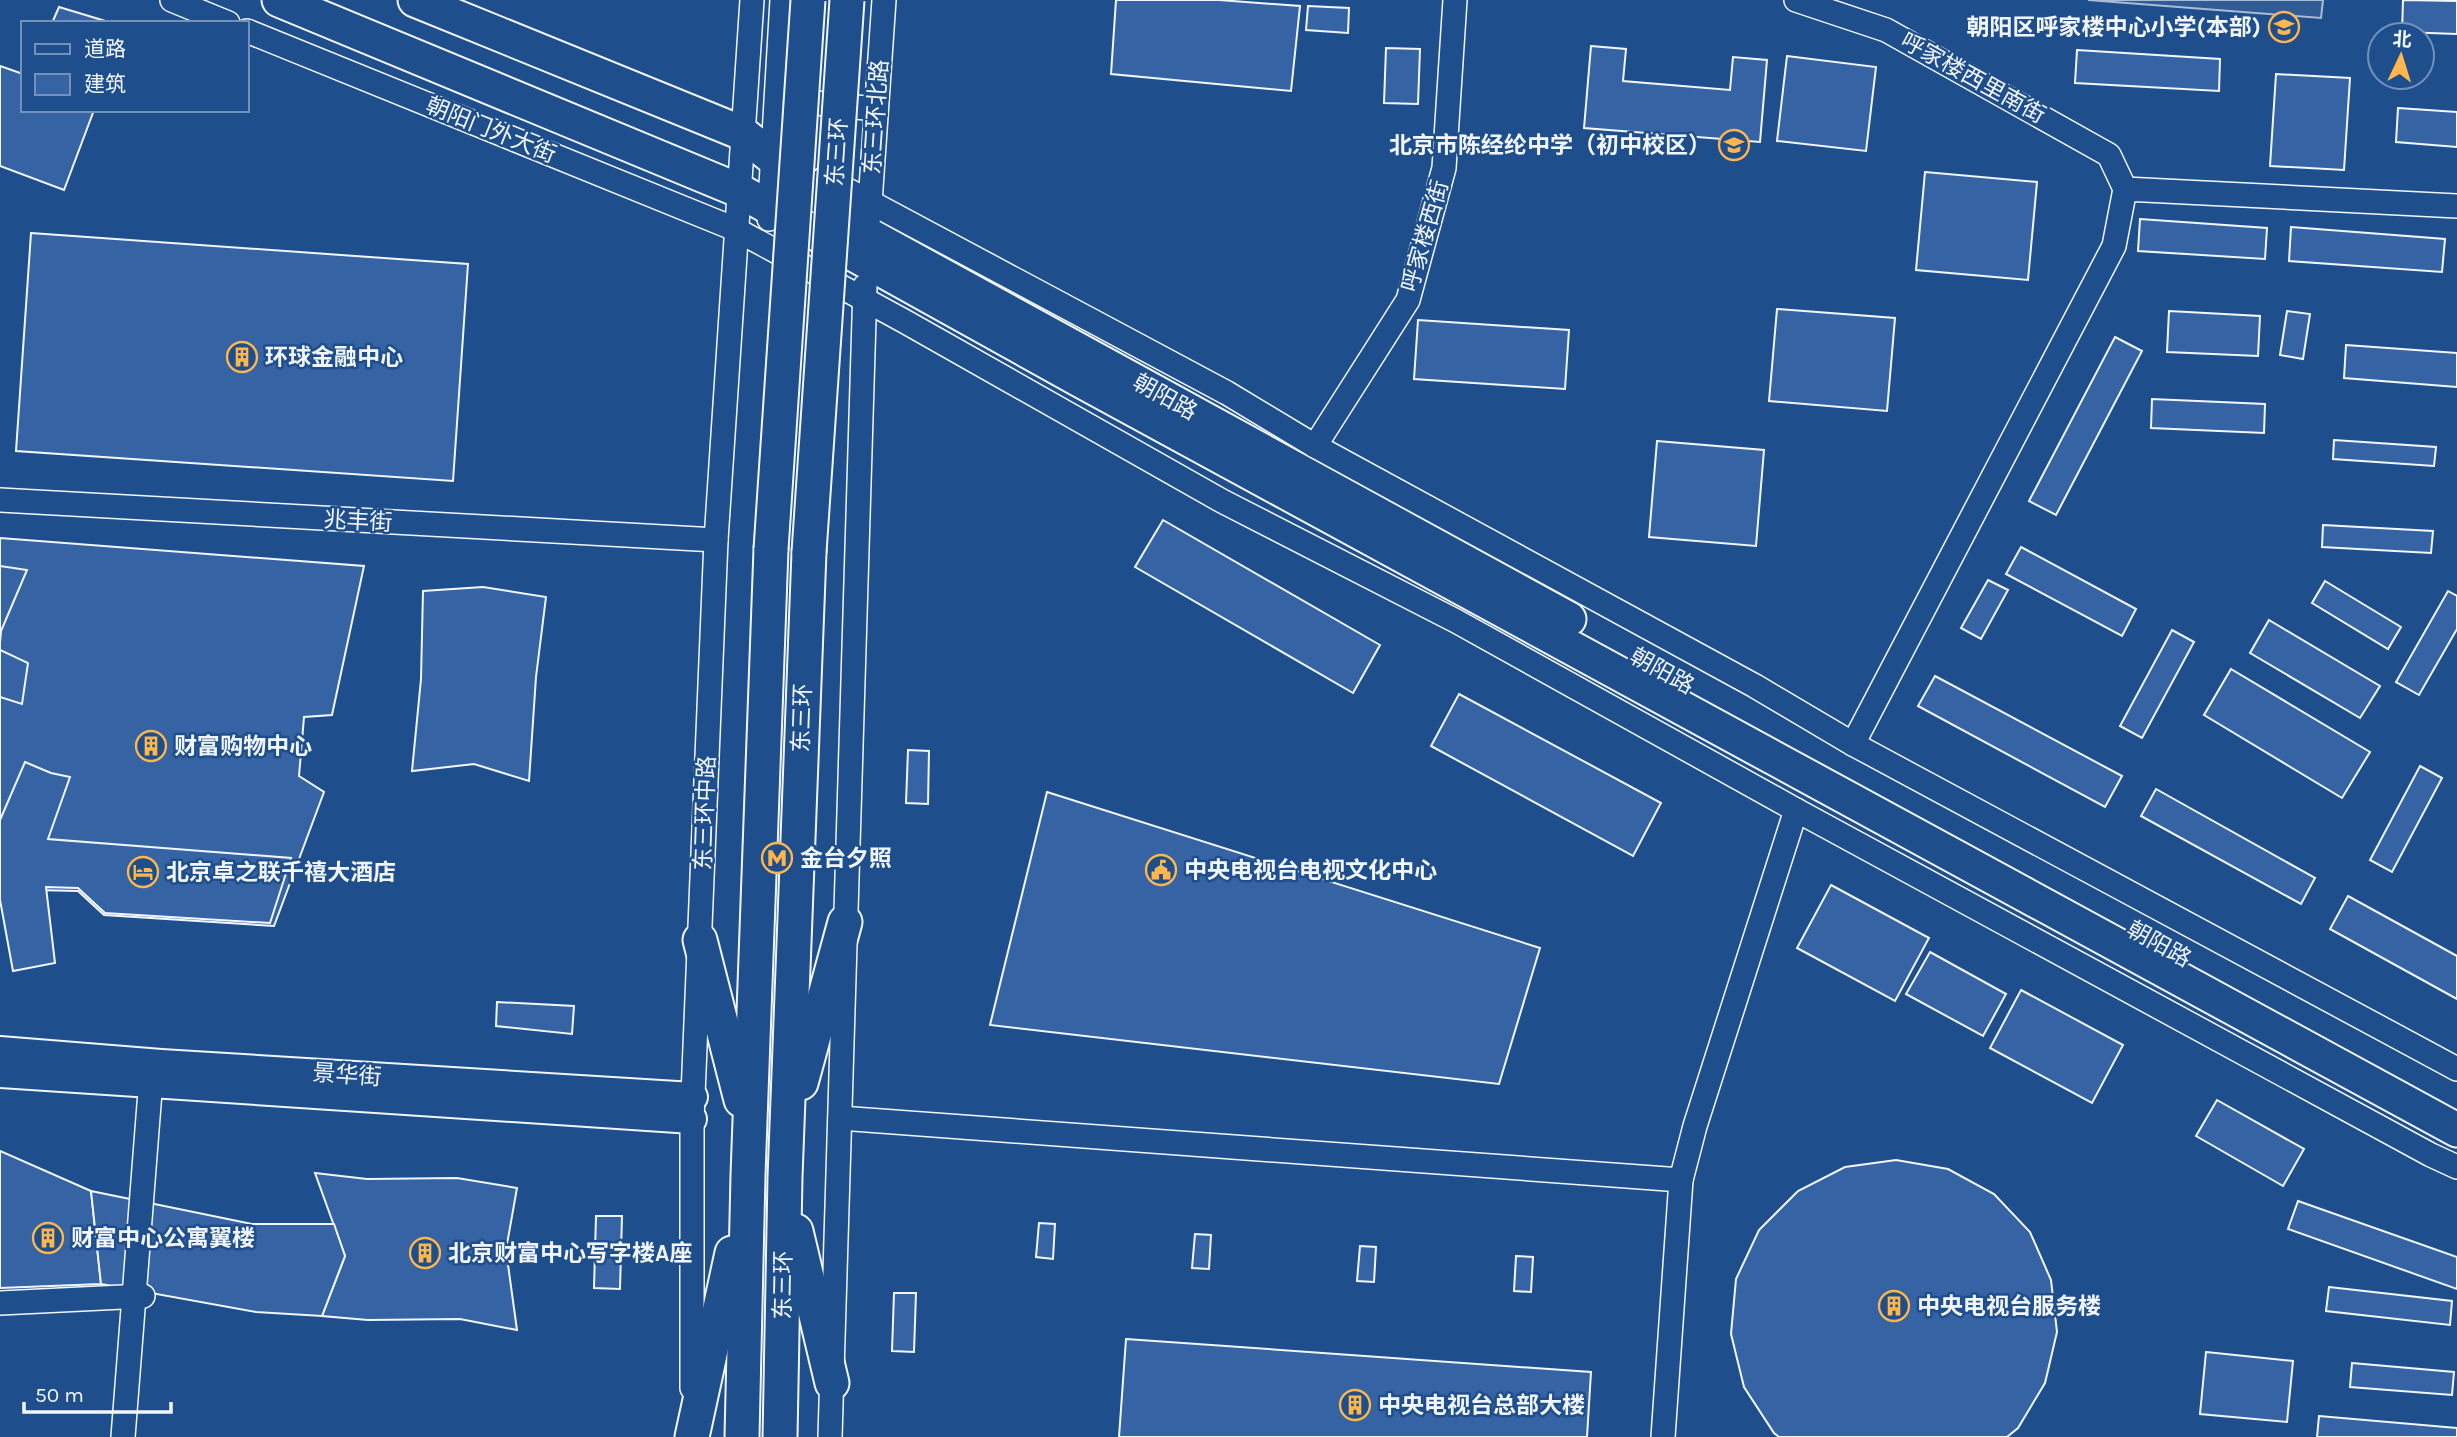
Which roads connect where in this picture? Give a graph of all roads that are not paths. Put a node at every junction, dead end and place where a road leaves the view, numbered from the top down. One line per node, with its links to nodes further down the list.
1 (172, 0): 11 (street)
2 (279, 0): 19 (highway, 朝阳门外大街)
3 (415, 0): 16 (highway)
4 (752, 0): 13 (street)
5 (782, 0): 14 (street)
6 (808, 0): 41 (highway, 东三环, bridge)
7 (847, 0): 42 (highway, 东三环, bridge)
8 (884, 0): 15 (street, 东三环北路)
9 (1455, 0): 26 (street, 呼家楼西街)
10 (1796, 0): 18 (street, 呼家楼西里南街)
11 (223, 21)
12 (248, 30): 22 (street, 朝阳门外大街)
13 (745, 95): 14 (street); 16 (street)
14 (776, 99): 15 (street); 17 (street)
15 (876, 109): 23 (street, 东三环北路)
16 (742, 133): 17 (highway); 19 (street, 东三环中路)
17 (773, 154): 21 (street); 23 (highway)
18 (2125, 189): 20 (street); 29 (street)
19 (738, 190): 21 (highway, 朝阳门外大街); 22 (street, 东三环中路)
20 (2457, 206)
21 (769, 207): 23 (highway, 朝阳门外大街); 24 (street)
22 (735, 229): 24 (street, 朝阳门外大街); 28 (street, 东三环中路)
23 (868, 232): 25 (street, 东三环北路); 26 (street, 朝阳路); 38 (highway, 朝阳路); 40 (highway, 朝阳路)
24 (767, 247): 25 (street, 朝阳门外大街)
25 (865, 300): 30 (street); 31 (street)
26 (1315, 446): 29 (street, 朝阳路)
27 (0, 500): 28 (street, 兆丰街)
28 (716, 540): 32 (street, 东三环中路)
29 (1853, 744): 34 (street, 朝阳路)
30 (1796, 810): 43 (street); 46 (street)
31 (845, 922): 39 (street); 42 (highway)
32 (700, 940): 37 (street, 东三环中路); 41 (highway)
33 (0, 1051): 36 (main road, 景华街)
34 (2457, 1069)
35 (0, 1073): 36 (main road, 景华街)
36 (156, 1074): 37 (main road, 景华街); 47 (street)
37 (693, 1108): 53 (street, 东三环中路)
38 (2457, 1108)
39 (840, 1118): 46 (street); 50 (street)
40 (2457, 1130)
41 (750, 1136): 44 (highway, 东三环)
42 (786, 1140): 45 (highway, 东三环)
43 (2457, 1167)
44 (748, 1175): 53 (highway); 54 (highway, 东三环)
45 (785, 1177): 50 (highway); 55 (highway, 东三环)
46 (1681, 1180): 57 (street)
47 (138, 1299): 48 (street); 49 (street); 51 (street); 52 (street)
48 (0, 1303)
49 (0, 1310)
50 (832, 1383): 56 (street)
51 (123, 1437)
52 (131, 1437)
53 (692, 1437)
54 (743, 1437)
55 (780, 1437)
56 (830, 1437)
57 (1663, 1437)

